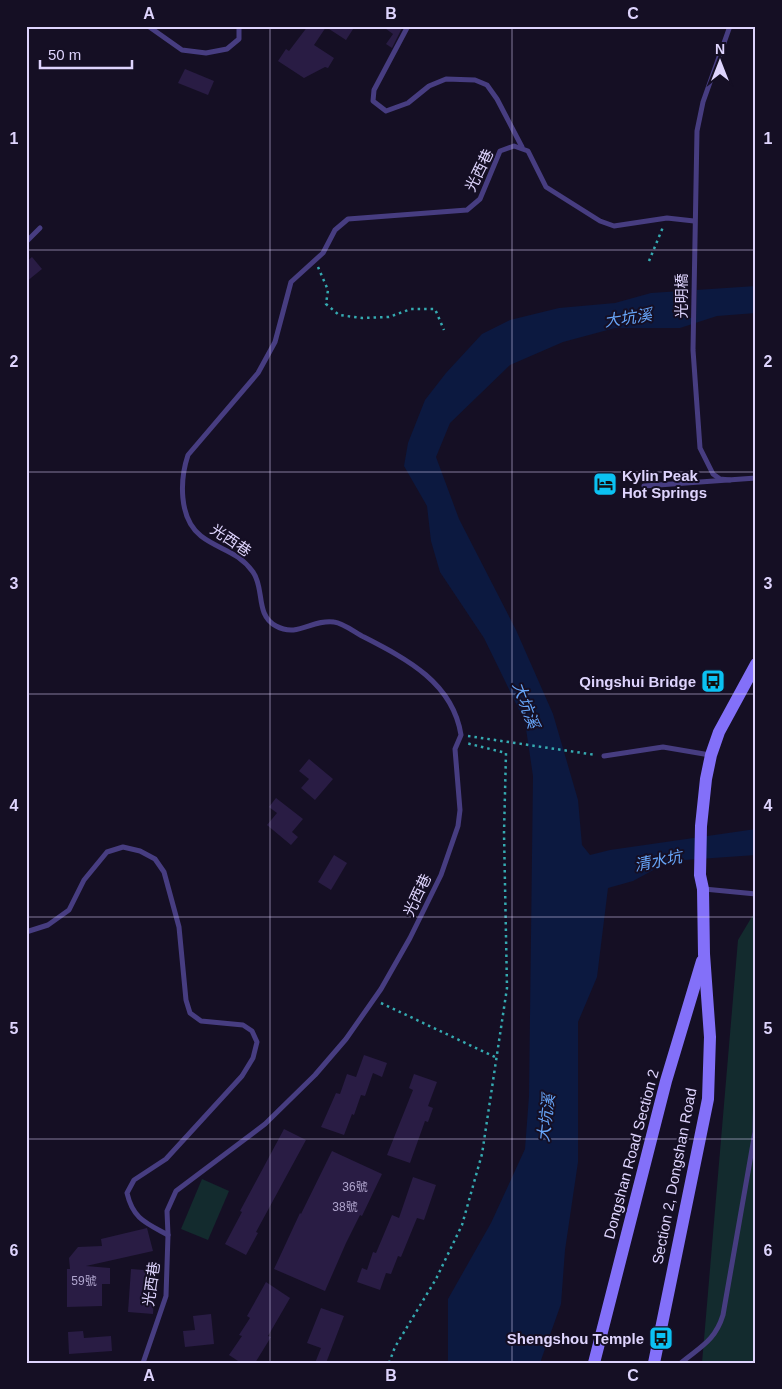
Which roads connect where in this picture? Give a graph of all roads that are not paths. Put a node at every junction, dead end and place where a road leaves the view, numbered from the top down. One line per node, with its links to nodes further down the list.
1 (148, 26): 2 (lane)
2 (239, 26)
3 (408, 26): 5 (lane)
4 (730, 26): 6 (lane)
5 (522, 147): 6 (lane); 20 (lane, 光西巷)
6 (694, 221): 10 (lane, 光明橋)
7 (40, 228): 8 (lane)
8 (26, 242)
9 (756, 478): 10 (lane)
10 (730, 480): 11 (lane)
11 (644, 486)
12 (756, 664): 13 (main road)
13 (711, 755): 14 (lane); 15 (main road, Section 2, Dongshan Road)
14 (604, 756)
15 (703, 889): 16 (lane); 18 (main road, Section 2, Dongshan Road)
16 (756, 894)
17 (26, 932): 20 (lane)
18 (704, 954): 22 (main road, Dongshan Road Section 2); 23 (main road, Section 2, Dongshan Road)
19 (756, 1086): 24 (lane)
20 (168, 1235): 21 (lane, 光西巷)
21 (142, 1363)
22 (594, 1363)
23 (654, 1363)
24 (681, 1363)

